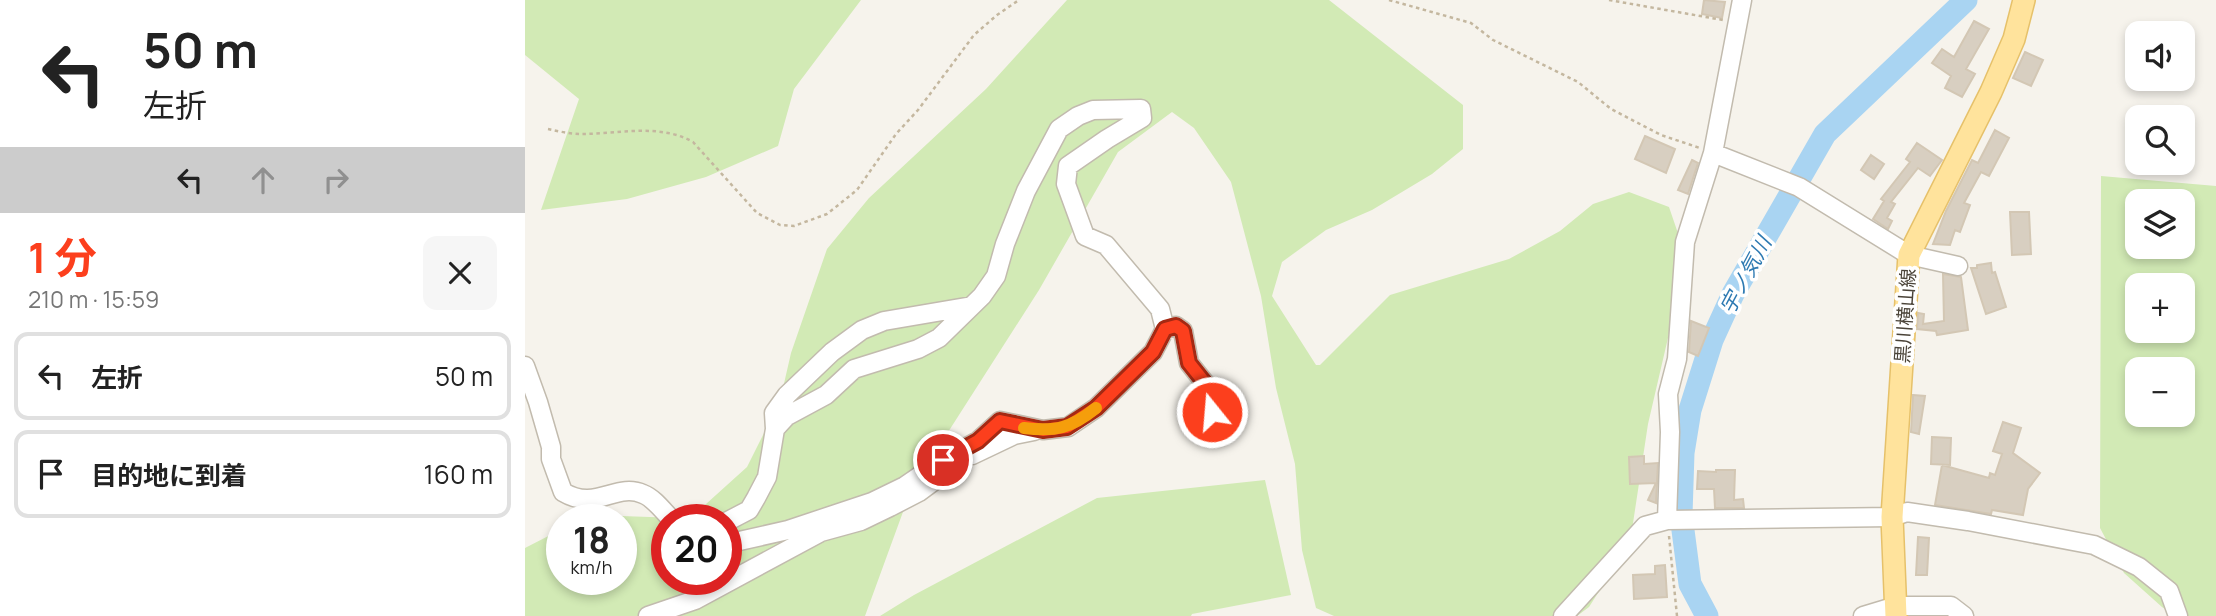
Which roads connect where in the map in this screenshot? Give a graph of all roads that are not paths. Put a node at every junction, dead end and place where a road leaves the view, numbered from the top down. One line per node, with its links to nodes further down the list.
1 (1742, 0): 3 (street)
2 (2024, 0): 4 (main road, 黒川横山線)
3 (1713, 153): 4 (street); 15 (street)
4 (1909, 255): 5 (street); 14 (main road, 黒川横山線)
5 (1958, 266)
6 (972, 306): 7 (street); 10 (street); 10 (street)
7 (1165, 329): 9 (street); 11 (street)
8 (525, 366): 12 (street)
9 (1212, 412)
10 (775, 429): 13 (street)
11 (1038, 430): 16 (street); 18 (street)
12 (655, 504)
13 (742, 513)
14 (1892, 517): 15 (street); 17 (main road, 黒川横山線); 22 (street)
15 (1667, 520): 19 (street)
16 (742, 540)
17 (1896, 611): 20 (street); 21 (street)
18 (648, 616)
19 (1563, 616)
20 (1863, 616)
21 (1964, 616)
22 (2178, 616)

